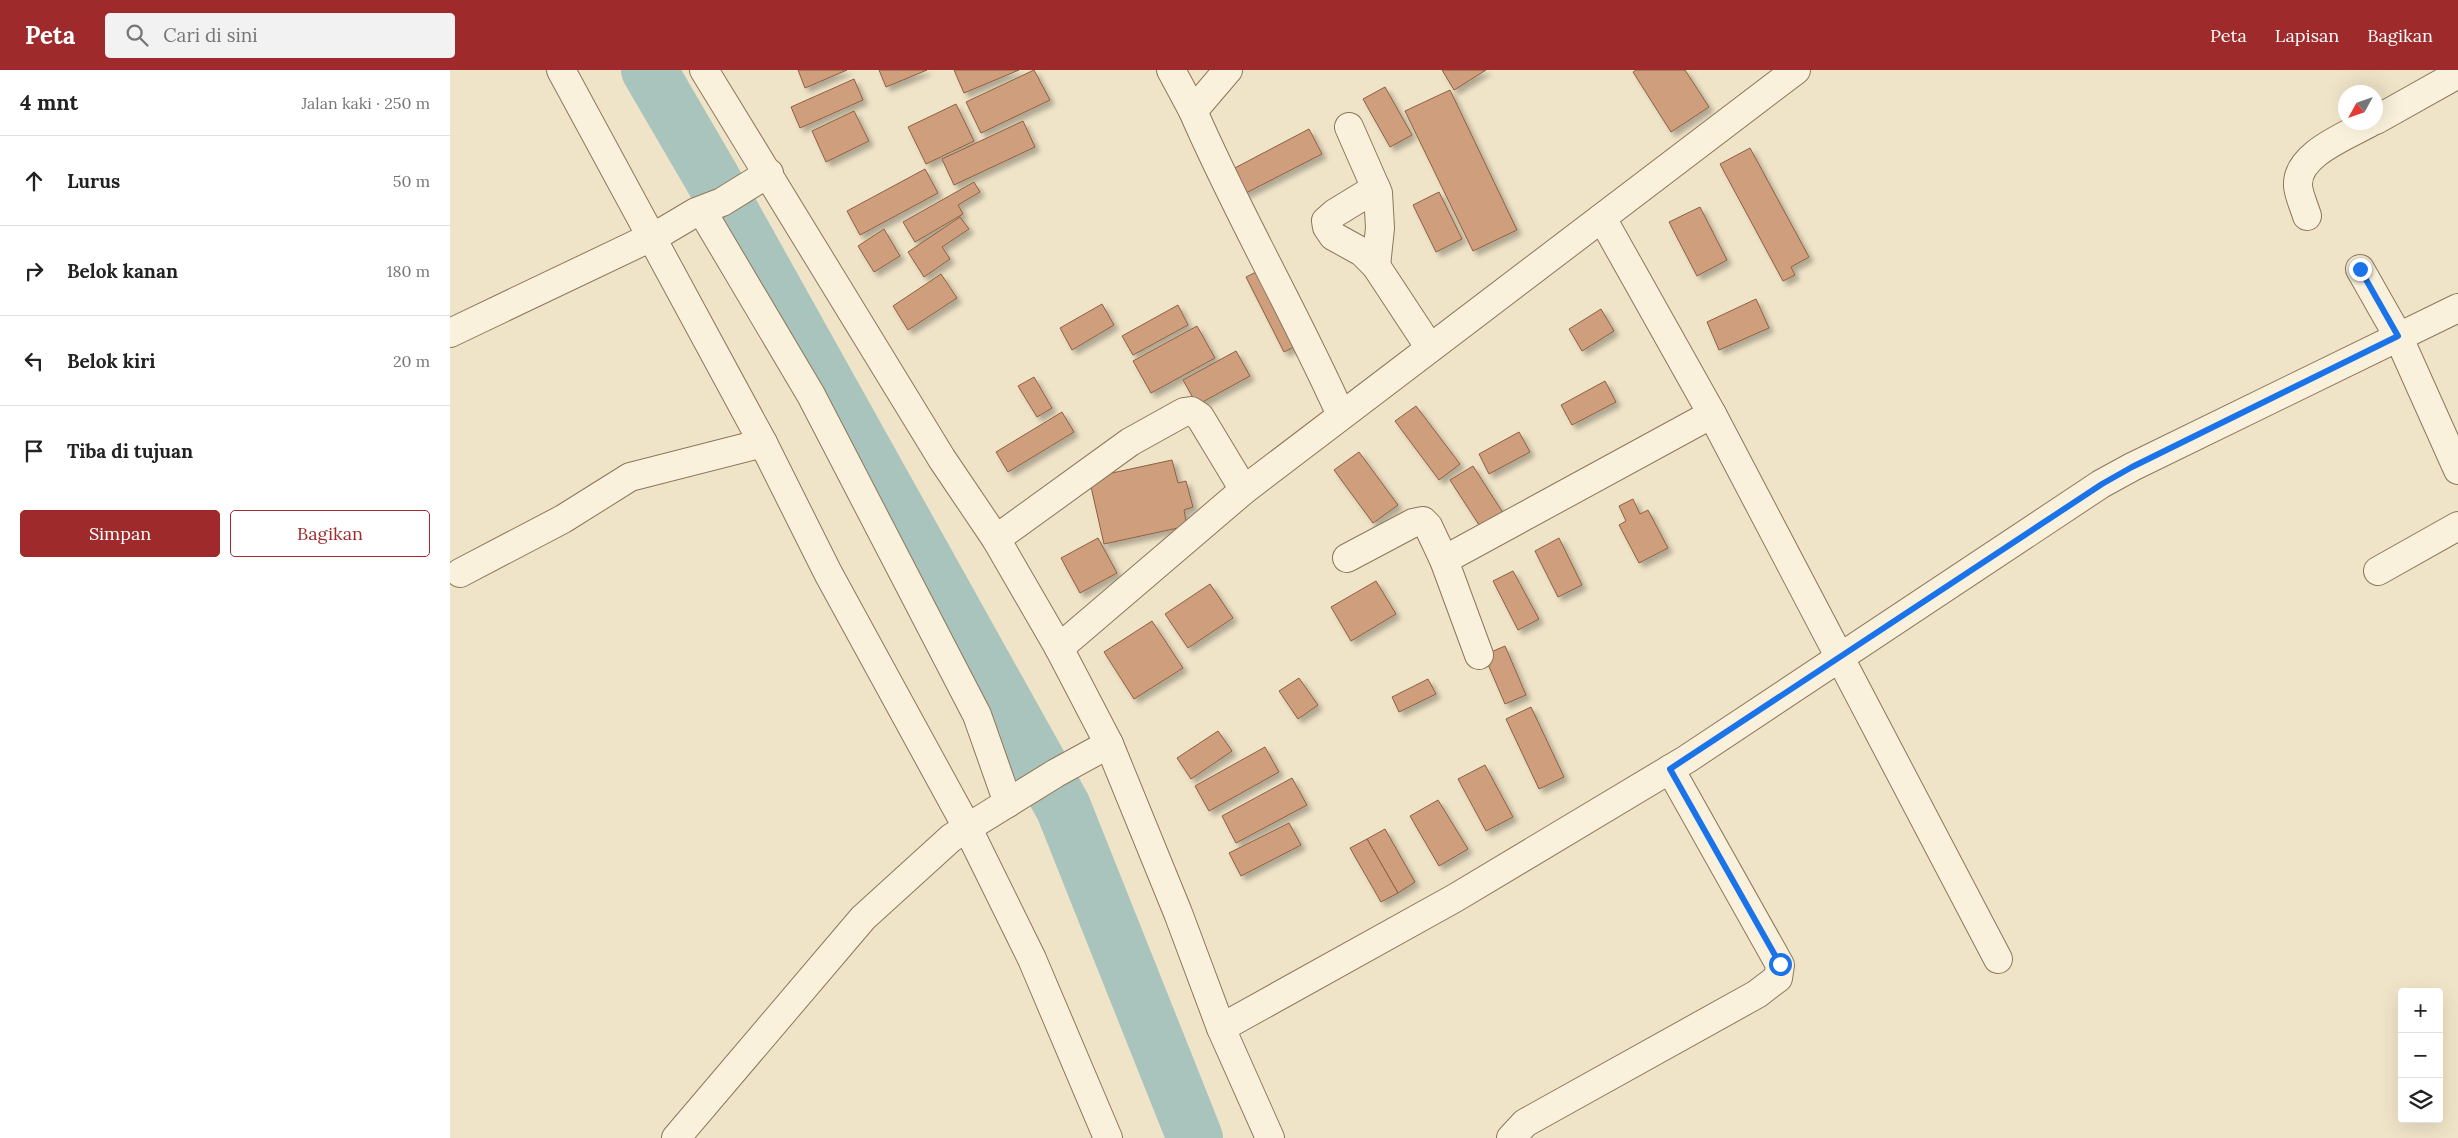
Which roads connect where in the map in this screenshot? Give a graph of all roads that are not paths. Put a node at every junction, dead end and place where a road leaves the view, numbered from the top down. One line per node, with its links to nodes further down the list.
1 (561, 70): 16 (street)
2 (704, 70): 11 (street)
3 (1171, 70): 7 (street)
4 (1228, 70): 7 (street)
5 (1796, 70): 15 (street)
6 (2458, 74): 8 (street)
7 (1193, 111): 24 (street)
8 (2383, 116)
9 (1349, 127): 12 (street)
10 (2357, 130): 14 (street)
11 (763, 176): 13 (street); 29 (street)
12 (1376, 188): 17 (street); 17 (street)
13 (706, 209): 16 (street); 39 (street)
14 (2307, 216)
15 (1608, 227): 22 (street); 23 (street)
16 (657, 234): 20 (street); 25 (street)
17 (1376, 266): 22 (street)
18 (2360, 269): 21 (street)
19 (2458, 308): 21 (street)
20 (450, 333)
21 (2398, 336): 26 (street); 36 (street)
22 (1430, 348): 24 (street)
23 (1712, 414): 31 (street); 36 (street)
24 (1341, 415): 27 (street)
25 (763, 443): 33 (street); 39 (street)
26 (2458, 470)
27 (1244, 490): 29 (street); 34 (street)
28 (2458, 526): 32 (street)
29 (996, 539): 34 (street)
30 (1347, 558): 31 (street)
31 (1444, 560): 35 (street)
32 (2378, 571)
33 (460, 573)
34 (1059, 648): 37 (street)
35 (1479, 655)
36 (1841, 658): 38 (street); 40 (street)
37 (1109, 744): 39 (street); 41 (street)
38 (1670, 769): 41 (street); 45 (street)
39 (987, 813): 42 (street); 43 (street)
40 (1998, 959)
41 (1221, 1028): 44 (street)
42 (676, 1138)
43 (1108, 1138)
44 (1270, 1138)
45 (1511, 1138)

